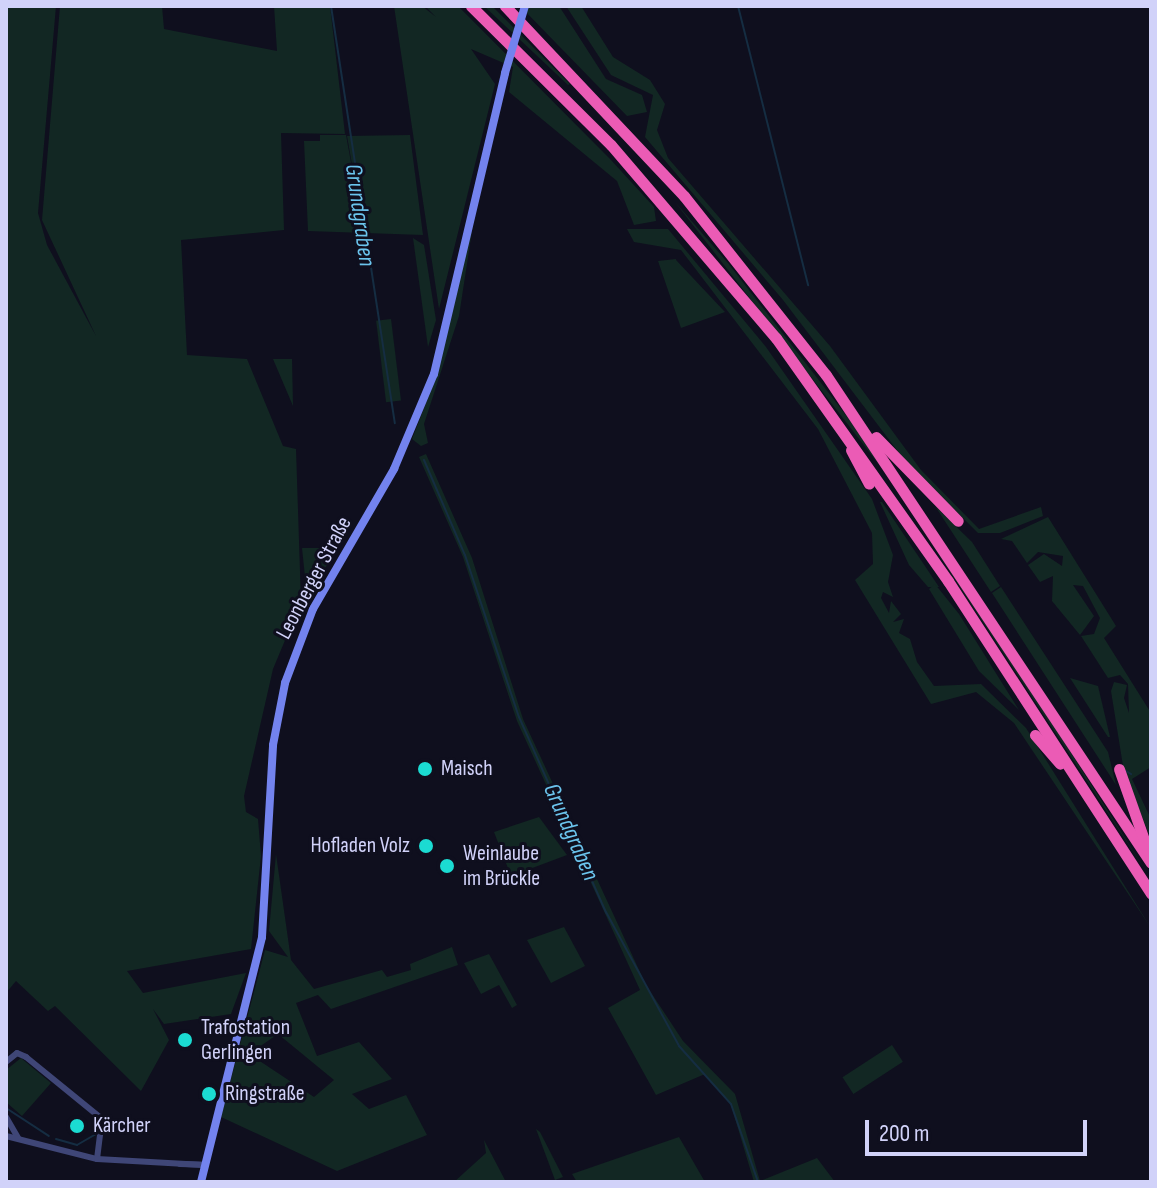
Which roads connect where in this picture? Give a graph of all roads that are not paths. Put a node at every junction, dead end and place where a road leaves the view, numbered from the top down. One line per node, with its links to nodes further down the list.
1 (471, 6): 4 (highway)
2 (505, 6): 5 (highway)
3 (525, 6): 18 (main road, Leonberger Straße, bridge)
4 (832, 414): 6 (highway); 10 (highway)
5 (863, 427): 7 (highway); 11 (highway)
6 (869, 484)
7 (958, 521)
8 (1035, 735): 10 (highway)
9 (1119, 769): 11 (highway)
10 (1082, 788): 12 (highway)
11 (1151, 862)
12 (1151, 894)
13 (6, 1062): 17 (street)
14 (6, 1117): 16 (street)
15 (6, 1136): 16 (street)
16 (18, 1138): 17 (street)
17 (97, 1159): 18 (street)
18 (204, 1165): 19 (main road, Leonberger Straße)
19 (201, 1182)

